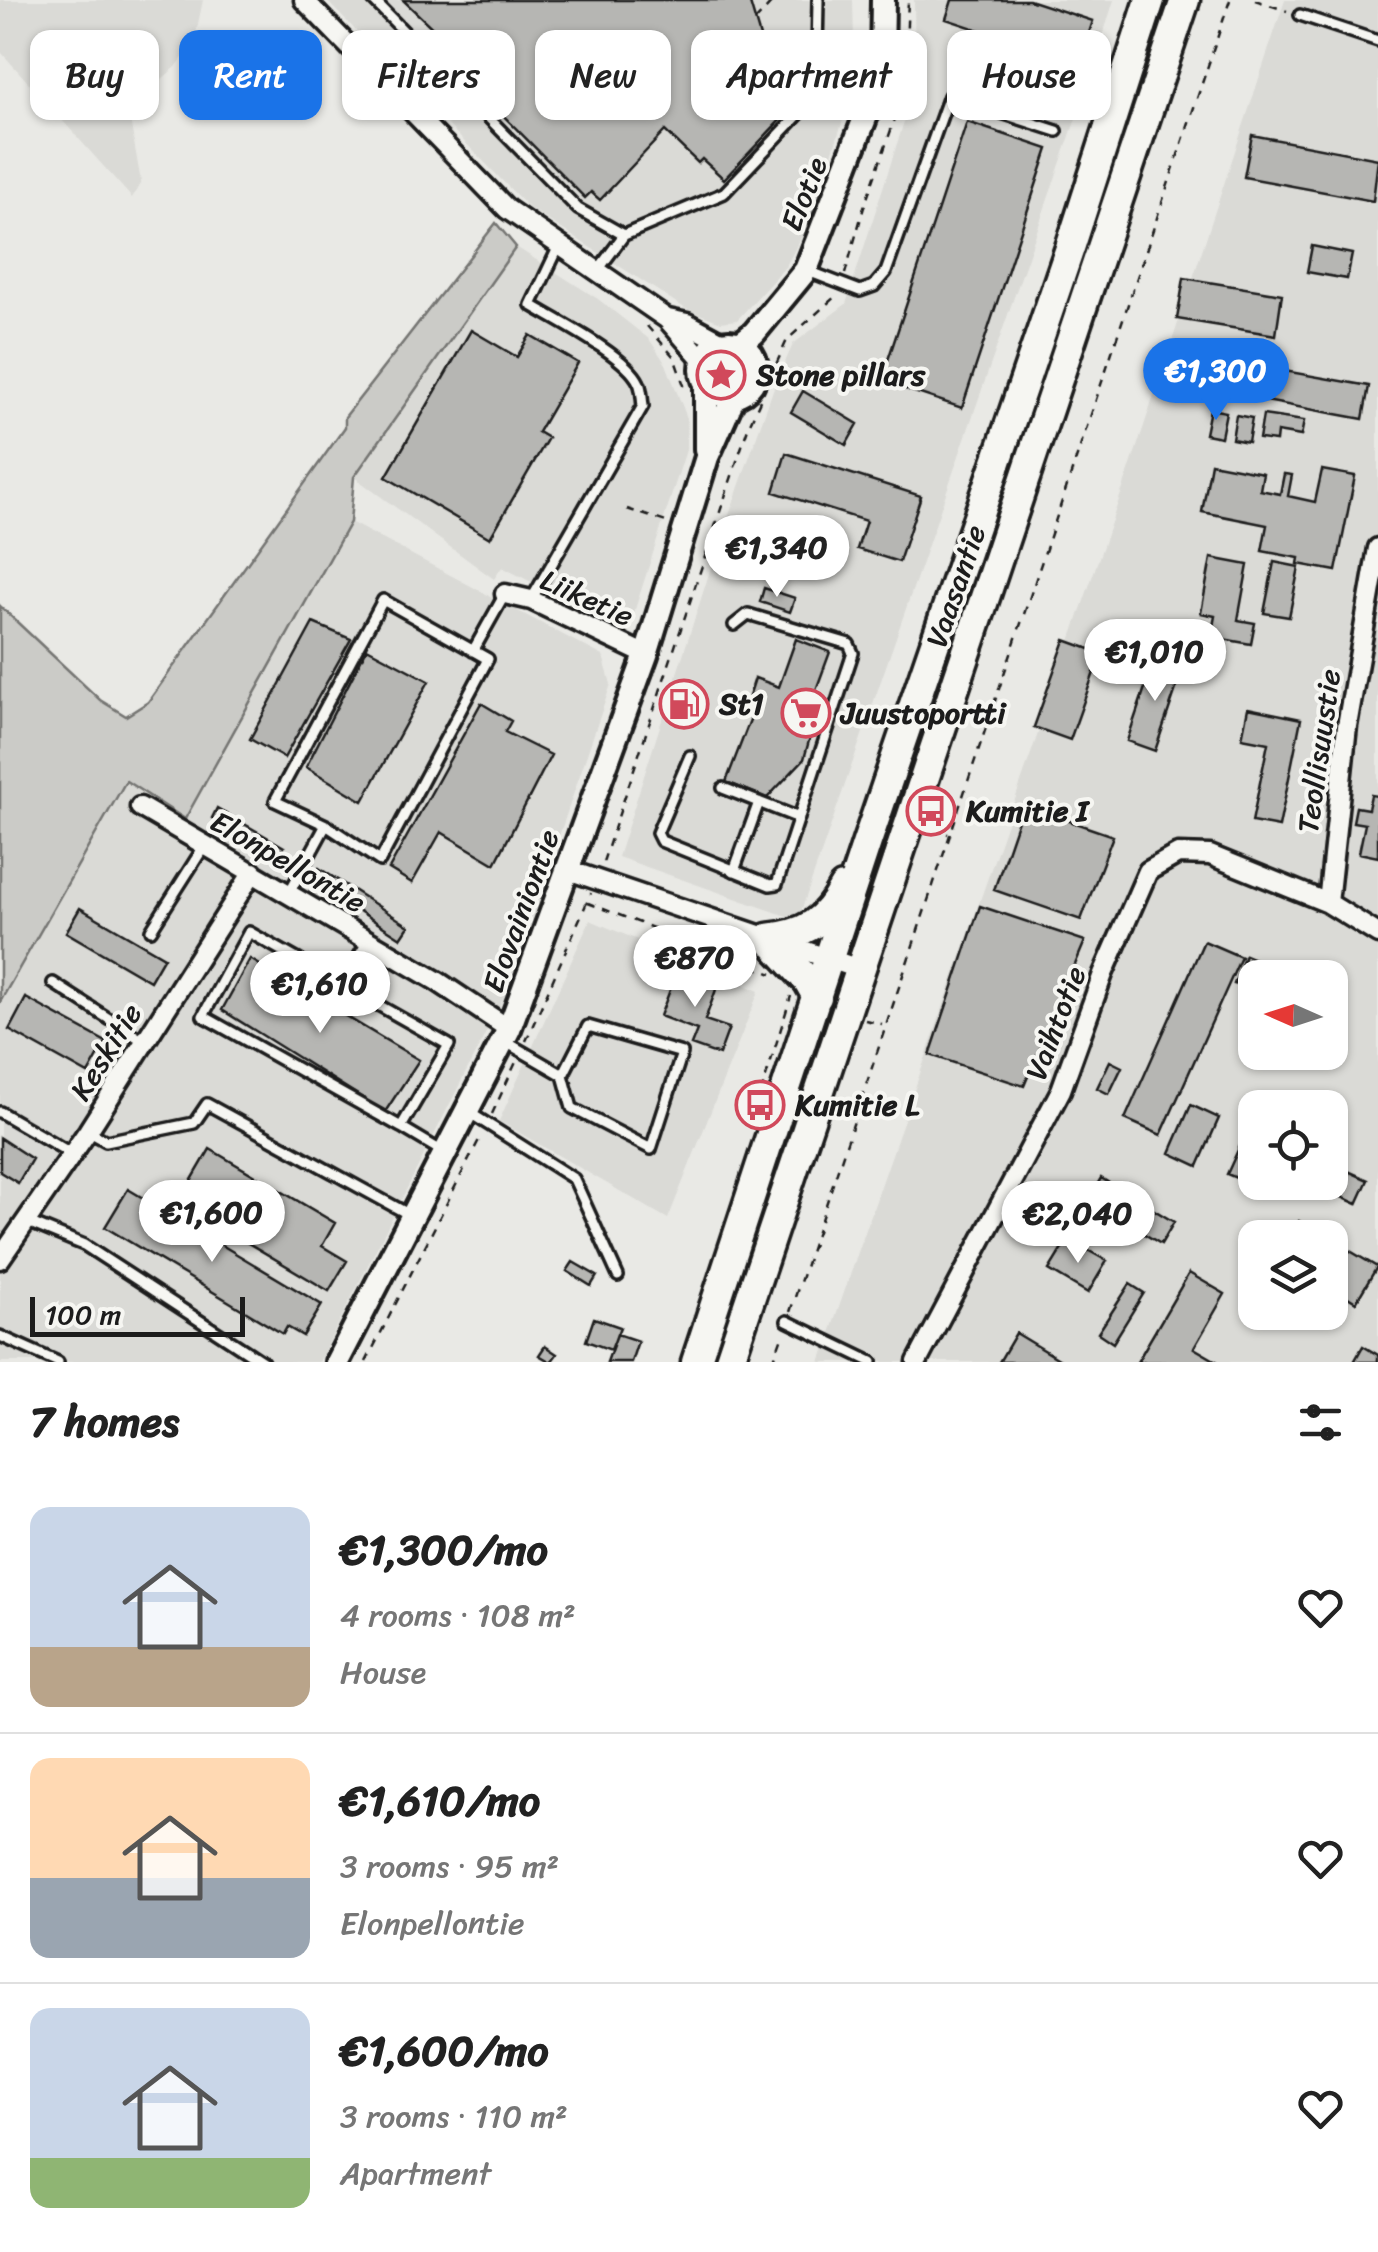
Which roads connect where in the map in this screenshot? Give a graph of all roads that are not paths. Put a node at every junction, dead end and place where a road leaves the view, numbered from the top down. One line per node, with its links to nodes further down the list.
1 (304, 0): 11 (street)
2 (373, 0): 10 (lane)
3 (818, 0): 10 (lane)
4 (883, 0): 13 (main road, Elotie)
5 (1150, 0): 33 (highway, Vaasantie)
6 (1186, 0): 45 (highway, Vaasantie)
7 (1300, 15): 8 (lane)
8 (1378, 41)
9 (1056, 131): 13 (lane)
10 (624, 235): 12 (lane)
11 (559, 246): 12 (street); 23 (lane)
12 (598, 270): 14 (street)
13 (799, 280): 15 (main road, Elotie); 17 (main road, Elotie)
14 (667, 319): 15 (street); 16 (street)
15 (731, 343): 16 (main road); 17 (main road)
16 (703, 360): 18 (main road)
17 (756, 363): 19 (main road)
18 (706, 384): 19 (main road); 20 (main road, Elovainiontie)
19 (734, 396): 20 (main road, Elovainiontie)
20 (714, 418): 26 (main road, Elovainiontie)
21 (1378, 548): 39 (street, Teollisuustie)
22 (505, 594): 23 (street, Liiketie); 25 (lane)
23 (531, 600): 26 (street, Liiketie)
24 (734, 625): 31 (lane)
25 (473, 651): 32 (lane); 32 (lane)
26 (646, 655): 35 (main road, Elovainiontie)
27 (690, 756): 36 (lane)
28 (723, 788): 29 (lane)
29 (759, 802): 31 (lane); 36 (lane)
30 (140, 808): 34 (street, Elonpellontie)
31 (799, 818): 36 (lane)
32 (326, 826): 38 (lane)
33 (866, 842): 42 (highway); 44 (highway, Vaasantie)
34 (205, 845): 37 (street, Elonpellontie); 40 (lane)
35 (568, 870): 42 (street); 49 (main road, Elovainiontie)
36 (734, 871)
37 (253, 872): 38 (street, Elonpellontie); 50 (street, Keskitie)
38 (288, 893): 43 (street, Elonpellontie)
39 (1328, 904): 41 (street); 70 (street, Vaihtotie)
40 (152, 930)
41 (1378, 934)
42 (768, 938): 44 (street); 48 (highway)
43 (368, 941): 47 (lane); 49 (street, Elonpellontie)
44 (830, 959): 45 (street); 48 (highway, Vaasantie)
45 (862, 970): 68 (highway, Vaasantie)
46 (52, 982): 50 (lane)
47 (342, 984): 54 (lane); 54 (lane)
48 (808, 999): 67 (highway, Vaasantie)
49 (512, 1040): 51 (lane); 53 (main road, Elovainiontie)
50 (145, 1042): 55 (street, Keskitie)
51 (563, 1075): 51 (lane)
52 (0, 1112): 57 (lane)
53 (477, 1118): 56 (main road, Elovainiontie); 61 (lane)
54 (400, 1128): 56 (lane)
55 (88, 1131): 57 (street, Keskitie); 58 (lane)
56 (446, 1153): 58 (main road, Elovainiontie)
57 (72, 1154): 59 (street, Keskitie)
58 (413, 1216): 66 (main road, Elovainiontie)
59 (28, 1222): 60 (street, Keskitie); 65 (lane)
60 (0, 1259)
61 (618, 1276)
62 (787, 1320): 69 (lane)
63 (0, 1336): 64 (lane)
64 (58, 1362)
65 (263, 1362)
66 (337, 1362)
67 (696, 1362)
68 (729, 1362)
69 (872, 1362)
70 (918, 1362)

